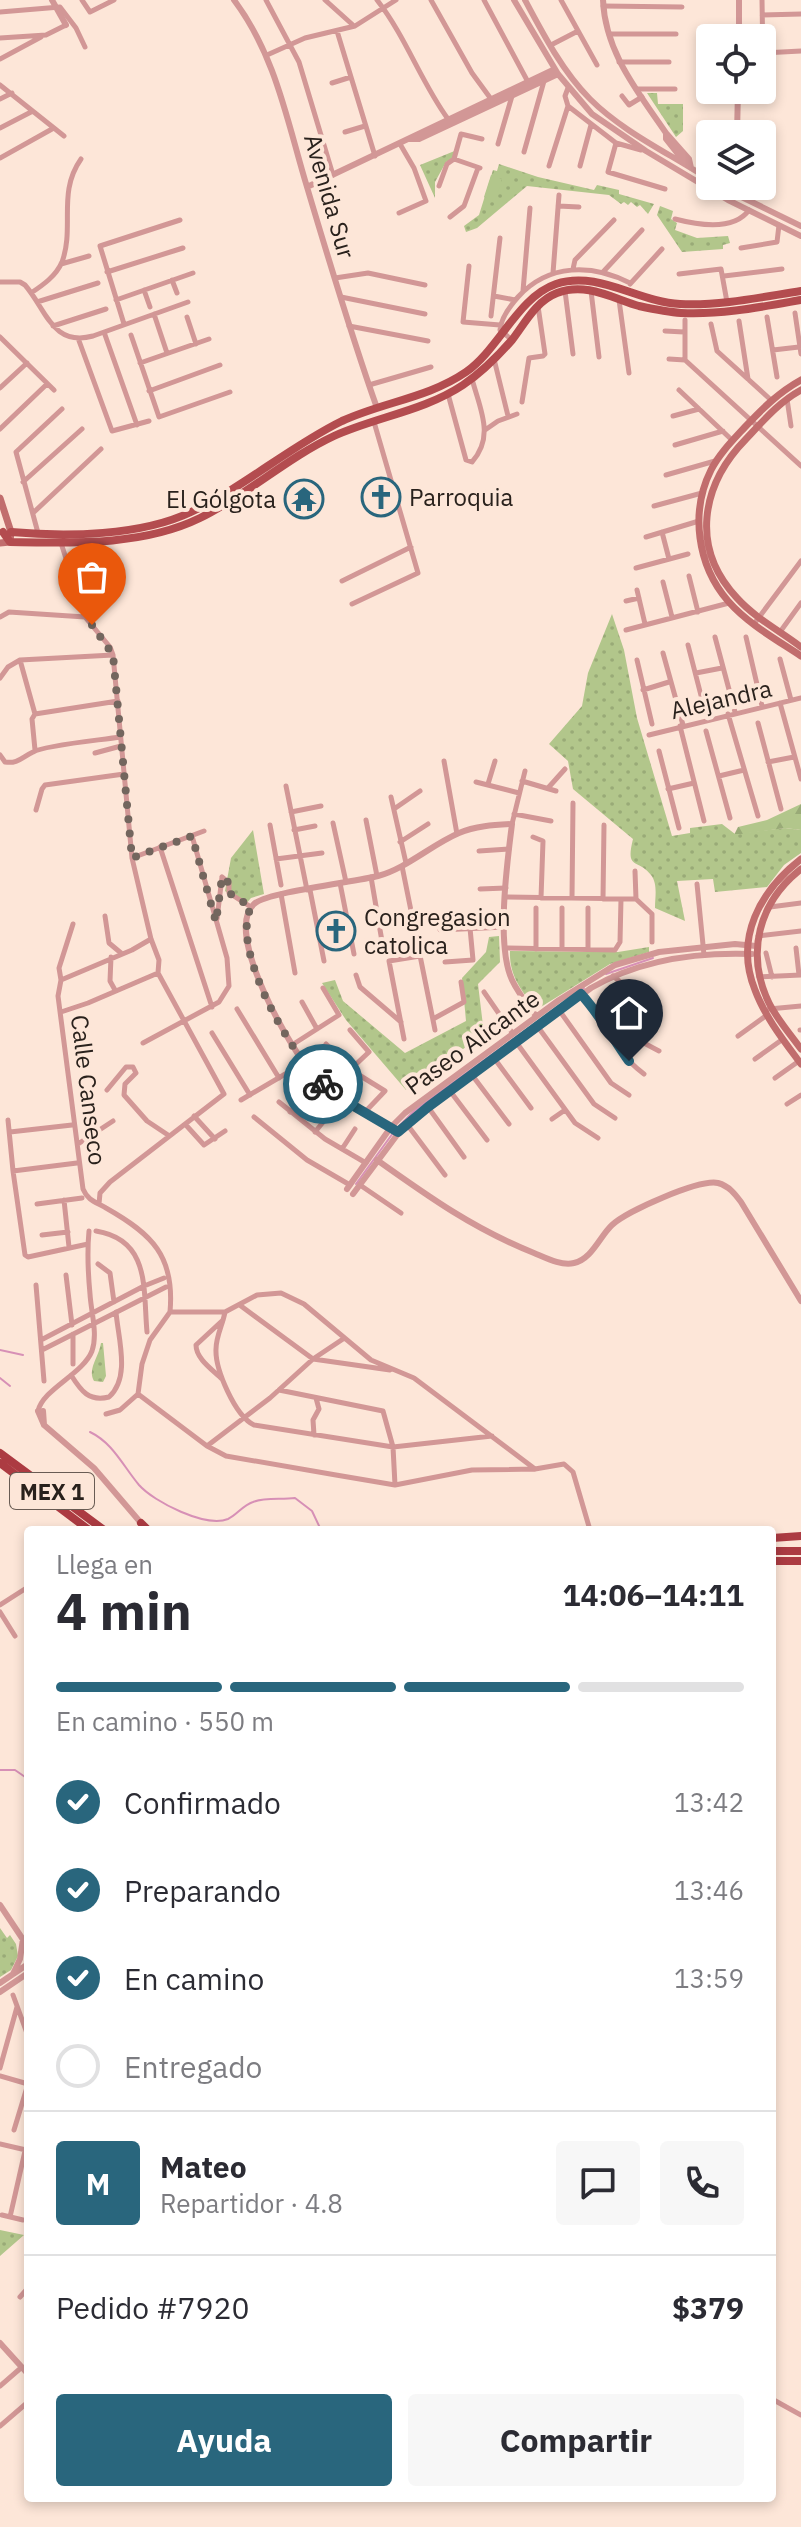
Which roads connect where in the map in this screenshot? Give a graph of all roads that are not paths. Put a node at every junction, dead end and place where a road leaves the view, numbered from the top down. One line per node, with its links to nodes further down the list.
1 (52, 0): 17 (street)
2 (82, 0): 3 (street)
3 (113, 0)
4 (234, 0): 38 (street, Avenida Sur)
5 (266, 0): 33 (street)
6 (325, 0): 26 (street)
7 (377, 0): 19 (street)
8 (396, 0): 19 (street)
9 (431, 0): 57 (street)
10 (484, 0): 46 (street)
11 (514, 0): 43 (street)
12 (525, 0): 34 (street)
13 (561, 0): 28 (street)
14 (739, 0): 23 (street)
15 (762, 0): 22 (street)
16 (603, 3): 18 (street); 29 (street)
17 (56, 7): 20 (street); 25 (street); 35 (street)
18 (682, 7)
19 (383, 8): 26 (street); 60 (street)
20 (0, 12)
21 (801, 14): 22 (street)
22 (762, 15): 24 (street)
23 (739, 24)
24 (762, 24)
25 (66, 25): 31 (street)
26 (355, 26): 27 (street)
27 (337, 31): 33 (street); 44 (street)
28 (578, 31): 34 (street); 42 (street)
29 (608, 34): 30 (street); 40 (street)
30 (676, 34)
31 (46, 35): 32 (street); 39 (street)
32 (0, 38)
33 (291, 44): 38 (street); 82 (street)
34 (551, 45): 80 (street)
35 (85, 47)
36 (801, 51): 37 (street)
37 (776, 52)
38 (267, 55): 86 (street, Avenida Sur)
39 (0, 59)
40 (619, 62): 41 (street); 50 (street)
41 (669, 62)
42 (597, 65)
43 (556, 72): 45 (street); 46 (street); 49 (street)
44 (351, 77): 47 (street); 62 (street)
45 (544, 81): 53 (street); 73 (street)
46 (528, 82): 57 (street)
47 (332, 83)
48 (0, 85): 52 (street)
49 (568, 88): 58 (street); 72 (street)
50 (636, 89): 51 (street); 55 (street)
51 (675, 89)
52 (12, 93): 56 (street); 59 (street)
53 (512, 96): 60 (street); 71 (street)
54 (622, 96): 55 (street)
55 (642, 97): 80 (street)
56 (0, 99)
57 (491, 99): 60 (street)
58 (568, 106): 61 (street); 78 (street)
59 (31, 112): 63 (street); 64 (street)
60 (452, 121): 66 (street); 70 (street)
61 (591, 125): 69 (street); 79 (street)
62 (365, 126): 65 (street); 74 (street)
63 (0, 128)
64 (52, 129): 67 (street); 75 (street)
65 (345, 132)
66 (461, 134): 68 (street); 77 (street)
67 (64, 136)
68 (482, 139)
69 (616, 143): 72 (street); 87 (street)
70 (400, 144): 74 (street); 95 (street)
71 (498, 144)
72 (646, 151): 83 (street)
73 (524, 152)
74 (375, 156): 82 (street)
75 (0, 158)
76 (81, 159): 109 (street)
77 (454, 159): 85 (street); 96 (street)
78 (549, 166)
79 (580, 166)
80 (689, 166): 81 (street); 83 (street)
81 (696, 171)
82 (333, 175): 86 (street)
83 (688, 176): 84 (street)
84 (696, 179)
85 (439, 186)
86 (307, 187): 119 (street, Avenida Sur)
87 (665, 189)
88 (559, 195): 91 (street)
89 (737, 200): 94 (street)
90 (744, 200): 101 (street)
91 (558, 206): 92 (street); 116 (street)
92 (579, 207)
93 (530, 208): 127 (street)
94 (749, 210): 97 (street); 100 (street)
95 (399, 213)
96 (450, 217)
97 (675, 219)
98 (180, 220): 113 (street)
99 (614, 220): 111 (street)
100 (779, 225): 103 (street); 106 (street)
101 (801, 226)
102 (642, 230): 114 (street)
103 (801, 236)
104 (500, 238): 132 (street)
105 (183, 248): 113 (street)
106 (741, 248)
107 (662, 249): 124 (street)
108 (89, 256): 109 (street)
109 (61, 264): 130 (street)
110 (469, 266): 154 (street)
111 (573, 269): 114 (street); 116 (street)
112 (782, 269): 118 (street)
113 (107, 272): 134 (street)
114 (603, 272): 124 (street)
115 (193, 273): 120 (street)
116 (553, 273): 127 (street)
117 (679, 274): 118 (street)
118 (724, 276): 140 (street)
119 (335, 278): 123 (street); 133 (street, Avenida Sur)
120 (172, 280): 125 (street); 131 (street)
121 (0, 282): 130 (street)
122 (98, 283): 138 (street)
123 (425, 285)
124 (628, 287): 140 (main road); 162 (main road)
125 (144, 290): 134 (street); 142 (street)
126 (591, 290): 128 (main road); 136 (main road); 172 (street)
127 (523, 291): 135 (street)
128 (565, 291): 141 (main road); 170 (street)
129 (801, 291): 140 (main road)
130 (31, 293): 138 (street)
131 (177, 293)
132 (494, 296): 135 (street); 147 (street)
133 (341, 297): 146 (street); 156 (street, Avenida Sur)
134 (116, 300): 152 (street)
135 (515, 300): 154 (street)
136 (619, 300): 137 (main road); 180 (street)
137 (801, 300)
138 (37, 302): 155 (street)
139 (188, 302): 145 (street)
140 (727, 302)
141 (538, 305): 162 (main road); 198 (street)
142 (150, 307)
143 (106, 309): 155 (street)
144 (795, 313): 167 (street)
145 (154, 314): 152 (street); 169 (street)
146 (425, 314)
147 (491, 316)
148 (187, 317): 166 (street)
149 (767, 317): 168 (street)
150 (685, 320): 159 (street)
151 (739, 321): 184 (street)
152 (124, 324): 158 (street)
153 (711, 324): 184 (street)
154 (500, 325): 162 (street)
155 (53, 326): 163 (street)
156 (349, 326): 165 (street); 188 (street, Avenida Sur)
157 (665, 331): 159 (street)
158 (104, 332): 163 (street); 208 (street)
159 (684, 332): 175 (street)
160 (131, 335): 177 (street)
161 (0, 337): 176 (street)
162 (507, 337): 173 (main road); 199 (main road)
163 (78, 338): 208 (street)
164 (209, 339): 166 (street)
165 (428, 341)
166 (196, 344): 169 (street)
167 (799, 347): 168 (street); 171 (street)
168 (773, 350): 182 (street)
169 (167, 353): 177 (street)
170 (573, 354)
171 (801, 354)
172 (599, 357)
173 (494, 359): 183 (main road); 203 (street)
174 (669, 359): 175 (street)
175 (685, 360): 207 (street)
176 (27, 363): 186 (street); 187 (street)
177 (140, 363): 193 (street)
178 (220, 365): 193 (street)
179 (431, 367): 188 (street)
180 (629, 373)
181 (0, 375): 186 (street)
182 (777, 377)
183 (472, 379): 195 (main road); 212 (street)
184 (748, 380): 197 (street)
185 (801, 380): 197 (main road)
186 (7, 382): 189 (street)
187 (47, 384): 190 (street); 210 (street)
188 (369, 385): 199 (street, Avenida Sur)
189 (0, 388)
190 (54, 390)
191 (679, 390): 201 (street)
192 (801, 390): 196 (main road)
193 (149, 391): 194 (street)
194 (230, 392)
195 (448, 394): 206 (main road); 212 (street)
196 (787, 399): 207 (main road); 209 (street)
197 (771, 400): 207 (main road)
198 (522, 402)
199 (377, 408): 214 (main road)
200 (62, 409): 222 (street)
201 (699, 409): 204 (street); 213 (street)
202 (517, 414): 203 (street)
203 (508, 416): 212 (street)
204 (673, 416)
205 (149, 421): 208 (street)
206 (373, 421): 215 (main road); 234 (street)
207 (755, 423): 216 (main road); 220 (street); 227 (main road)
208 (137, 425)
209 (791, 426)
210 (0, 429)
211 (82, 429): 222 (street)
212 (485, 430)
213 (723, 431): 216 (street); 217 (street)
214 (320, 432): 215 (main road); 228 (main road)
215 (325, 441): 228 (main road)
216 (733, 441): 219 (main road)
217 (675, 445)
218 (101, 449): 226 (street)
219 (716, 461): 221 (street); 223 (main road)
220 (801, 466)
221 (666, 475)
222 (23, 482): 226 (street)
223 (702, 493): 225 (street); 227 (main road)
224 (0, 498): 231 (main road)
225 (654, 506)
226 (33, 513): 230 (street)
227 (703, 520): 229 (street); 245 (main road); 253 (main road)
228 (143, 532): 230 (main road); 233 (main road)
229 (662, 532): 232 (street); 236 (street)
230 (38, 533): 231 (main road)
231 (4, 534): 233 (main road)
232 (646, 537)
233 (61, 542): 251 (street)
234 (411, 547): 240 (street); 247 (street)
235 (688, 554): 236 (street)
236 (669, 559): 238 (street)
237 (801, 561): 253 (street)
238 (636, 568)
239 (689, 576): 248 (street)
240 (342, 581)
241 (663, 582): 252 (street)
242 (637, 590): 243 (street)
243 (639, 598): 244 (street); 254 (street)
244 (626, 601)
245 (729, 603): 248 (street); 253 (main road)
246 (801, 603): 249 (street)
247 (352, 604)
248 (698, 612): 252 (street)
249 (798, 613): 256 (street)
250 (0, 617): 251 (street)
251 (85, 617): 262 (street)
252 (672, 617): 254 (street)
253 (757, 621): 256 (main road); 263 (main road)
254 (645, 624): 255 (street)
255 (626, 630)
256 (780, 632): 260 (main road)
257 (715, 637): 267 (street)
258 (746, 637): 276 (street)
259 (688, 645): 268 (street)
260 (801, 647)
261 (663, 653): 270 (street)
262 (113, 655): 265 (street); 274 (street)
263 (801, 656)
264 (780, 659): 273 (street)
265 (20, 660): 269 (street); 279 (street)
266 (637, 660): 271 (street)
267 (722, 668): 268 (street); 278 (street)
268 (696, 673): 277 (street)
269 (0, 678)
270 (669, 682): 271 (street); 282 (street)
271 (643, 690): 281 (street)
272 (801, 698): 273 (street, Alejandra)
273 (791, 700): 275 (street, Alejandra)
274 (118, 701): 279 (street); 285 (street)
275 (780, 703): 276 (street, Alejandra); 291 (street)
276 (762, 706): 278 (street, Alejandra)
277 (705, 711)
278 (732, 713): 282 (street, Alejandra); 296 (street)
279 (35, 714): 287 (street)
280 (758, 723): 294 (street)
281 (652, 724)
282 (681, 725): 284 (street, Alejandra); 303 (street)
283 (706, 731): 299 (street)
284 (649, 735)
285 (120, 737): 286 (street); 287 (street)
286 (121, 746): 289 (street); 298 (street)
287 (35, 750): 290 (street)
288 (659, 751): 307 (street)
289 (95, 753)
290 (0, 755)
291 (794, 757): 294 (street); 300 (street)
292 (444, 761): 333 (street)
293 (495, 761): 304 (street)
294 (768, 762): 315 (street)
295 (565, 769): 306 (street)
296 (744, 770): 299 (street); 319 (street)
297 (525, 771): 301 (street)
298 (124, 774): 316 (street); 342 (street)
299 (719, 776): 320 (street)
300 (801, 779)
301 (522, 781): 306 (street); 310 (street)
302 (476, 782): 304 (street)
303 (694, 783): 307 (street); 323 (street)
304 (488, 784): 310 (street)
305 (286, 786): 317 (street)
306 (548, 788): 309 (street)
307 (668, 789): 330 (street)
308 (420, 791): 314 (street)
309 (556, 791)
310 (519, 793): 318 (street)
311 (391, 797): 314 (street)
312 (573, 803): 358 (street)
313 (321, 806): 317 (street)
314 (394, 809): 336 (street)
315 (781, 809)
316 (36, 810)
317 (291, 812): 331 (street)
318 (514, 814): 322 (street); 326 (street)
319 (758, 816)
320 (730, 818)
321 (366, 820): 348 (street)
322 (551, 821)
323 (704, 821)
324 (333, 823): 349 (street)
325 (428, 824): 336 (street)
326 (512, 824): 333 (street); 338 (street)
327 (270, 825): 343 (street)
328 (604, 825): 359 (street)
329 (315, 826): 331 (street)
330 (679, 828)
331 (294, 830): 341 (street)
332 (204, 831): 334 (street)
333 (457, 834): 345 (street)
334 (192, 836): 337 (street); 369 (street)
335 (533, 837): 357 (street)
336 (400, 842): 345 (street)
337 (160, 847): 342 (street); 411 (street)
338 (509, 849): 339 (street); 352 (street)
339 (479, 851)
340 (322, 853): 341 (street)
341 (300, 856): 343 (street); 354 (street)
342 (132, 858): 376 (street)
343 (276, 859): 351 (street)
344 (801, 859): 384 (main road)
345 (404, 865): 348 (street); 390 (street)
346 (801, 869): 367 (main road)
347 (635, 871): 361 (street)
348 (374, 877): 349 (street); 385 (street)
349 (343, 883): 354 (street); 388 (street)
350 (697, 884): 378 (street)
351 (281, 885)
352 (506, 888): 353 (street); 356 (street)
353 (480, 889)
354 (308, 890): 355 (street); 393 (street)
355 (281, 894): 363 (street); 396 (street)
356 (506, 897): 357 (street); 371 (street)
357 (541, 898): 358 (street)
358 (572, 898): 359 (street)
359 (603, 899): 360 (street)
360 (621, 899): 361 (street); 383 (street)
361 (636, 899): 377 (street)
362 (801, 903): 367 (street)
363 (251, 907): 369 (street); 432 (street)
364 (536, 908): 382 (street)
365 (562, 908): 380 (street)
366 (588, 908): 383 (street)
367 (767, 908): 375 (main road)
368 (105, 916): 387 (street)
369 (216, 922): 411 (street)
370 (73, 924): 402 (street, Calle Canseco)
371 (505, 927): 372 (street); 379 (street)
372 (470, 928): 373 (street); 394 (street)
373 (440, 930)
374 (801, 931): 375 (street)
375 (757, 936): 384 (main road)
376 (151, 939): 387 (street); 395 (street)
377 (652, 942)
378 (704, 946): 384 (street, Paseo Alicante); 389 (street); 391 (street, Paseo Alicante)
379 (505, 948): 382 (street); 420 (street)
380 (562, 948): 382 (street); 383 (street)
381 (796, 948): 398 (street)
382 (536, 949)
383 (588, 949)
384 (752, 950): 389 (street, Paseo Alicante); 400 (main road); 414 (main road)
385 (384, 953)
386 (766, 953): 401 (street)
387 (122, 954): 392 (street)
388 (354, 954)
389 (704, 955): 391 (street, Paseo Alicante)
390 (420, 956): 417 (street); 419 (street)
391 (660, 956): 399 (street, Paseo Alicante); 420 (street, Paseo Alicante)
392 (111, 957): 402 (street); 405 (street)
393 (324, 961)
394 (445, 962)
395 (158, 973): 405 (street); 418 (street)
396 (295, 973)
397 (356, 975): 419 (street)
398 (800, 975): 401 (street)
399 (613, 976): 407 (street, Paseo Alicante); 408 (street)
400 (759, 977): 401 (street); 414 (main road)
401 (772, 977)
402 (61, 980): 415 (street, Calle Canseco)
403 (461, 982): 417 (street)
404 (323, 988): 421 (street)
405 (115, 990): 415 (street)
406 (484, 992): 425 (street)
407 (581, 994): 413 (street, Paseo Alicante); 416 (street)
408 (640, 998)
409 (302, 1002): 421 (street)
410 (801, 1006): 414 (street)
411 (212, 1007): 418 (street)
412 (237, 1009): 442 (street)
413 (559, 1010): 420 (street, Paseo Alicante); 448 (street)
414 (768, 1011): 426 (street); 428 (main road); 433 (main road)
415 (61, 1012): 479 (street, Calle Canseco)
416 (599, 1013): 434 (street); 440 (street)
417 (433, 1019): 423 (street)
418 (183, 1020): 430 (street); 458 (street)
419 (401, 1022): 427 (street)
420 (538, 1022): 425 (street, Paseo Alicante); 429 (street, Paseo Alicante); 461 (street)
421 (317, 1029): 432 (street)
422 (350, 1030): 439 (street)
423 (435, 1030)
424 (212, 1033): 446 (street)
425 (513, 1034): 469 (street, Paseo Alicante)
426 (738, 1036)
427 (404, 1039)
428 (783, 1039): 436 (street); 437 (main road)
429 (516, 1042): 435 (street, Paseo Alicante); 455 (street)
430 (143, 1043)
431 (326, 1044): 439 (street)
432 (292, 1045): 438 (street)
433 (801, 1049)
434 (659, 1051)
435 (494, 1058): 441 (street, Paseo Alicante); 454 (street)
436 (755, 1059)
437 (800, 1063): 443 (street)
438 (302, 1064): 442 (street); 457 (street)
439 (351, 1070): 457 (street)
440 (644, 1074)
441 (472, 1075): 445 (street, Paseo Alicante); 467 (street)
442 (279, 1078): 446 (street)
443 (775, 1078)
444 (107, 1090): 475 (street)
445 (450, 1091): 453 (street, Paseo Alicante); 478 (street)
446 (250, 1095): 450 (street)
447 (305, 1095): 456 (street)
448 (629, 1095)
449 (801, 1095): 452 (street)
450 (241, 1100)
451 (279, 1102): 456 (street)
452 (787, 1104)
453 (428, 1107): 465 (street, Paseo Alicante); 481 (street)
454 (531, 1108)
455 (565, 1110): 462 (street); 476 (street)
456 (290, 1112): 473 (street)
457 (365, 1112): 469 (street)
458 (194, 1116): 466 (street); 477 (street)
459 (328, 1116): 473 (street)
460 (254, 1117): 488 (street)
461 (615, 1118)
462 (552, 1119)
463 (8, 1120): 472 (street)
464 (113, 1121): 479 (street)
465 (406, 1123): 474 (street, Paseo Alicante); 486 (street)
466 (185, 1124): 475 (street); 477 (street)
467 (509, 1124)
468 (72, 1125): 472 (street)
469 (391, 1127): 474 (street); 484 (street, Paseo Alicante)
470 (355, 1129): 480 (street)
471 (225, 1131): 477 (street)
472 (10, 1132): 485 (street)
473 (315, 1132): 480 (street)
474 (398, 1132): 482 (street, Paseo Alicante)
475 (168, 1135): 492 (street)
476 (598, 1138)
477 (215, 1139)
478 (487, 1140)
479 (78, 1144): 492 (street, Calle Canseco)
480 (342, 1149): 484 (street)
481 (464, 1157)
482 (377, 1160): 487 (street, Paseo Alicante); 505 (street)
483 (77, 1163): 485 (street)
484 (366, 1163): 488 (street, Paseo Alicante)
485 (13, 1171): 497 (street)
486 (445, 1175)
487 (360, 1185): 488 (street, Paseo Alicante); 493 (street)
488 (350, 1189)
489 (82, 1198): 490 (street)
490 (64, 1200): 491 (street); 494 (street)
491 (37, 1204)
492 (99, 1204): 509 (street)
493 (401, 1213)
494 (68, 1232): 495 (street); 497 (street)
495 (42, 1235)
496 (88, 1244): 497 (street); 502 (street); 510 (street)
497 (69, 1247)
498 (98, 1264): 506 (street)
499 (66, 1275): 512 (street)
500 (164, 1278): 502 (street)
501 (36, 1285): 517 (street)
502 (144, 1286): 504 (street); 506 (street)
503 (166, 1287): 504 (street)
504 (144, 1298): 508 (street); 514 (street)
505 (801, 1301)
506 (114, 1302): 510 (street)
507 (241, 1306): 511 (street); 516 (street); 518 (street)
508 (116, 1312): 513 (street); 521 (street)
509 (170, 1312): 511 (street); 525 (street)
510 (92, 1314): 512 (street); 513 (street)
511 (224, 1316): 523 (street); 523 (street)
512 (72, 1323): 517 (street)
513 (93, 1324): 515 (street); 521 (street)
514 (147, 1332)
515 (73, 1334): 517 (street); 519 (street)
516 (343, 1339): 518 (street); 520 (street)
517 (42, 1345): 522 (street)
518 (313, 1359): 520 (street); 524 (street)
519 (73, 1364)
520 (391, 1370): 531 (street)
521 (71, 1375): 527 (street)
522 (44, 1381)
523 (224, 1381): 529 (street)
524 (279, 1390): 526 (street); 529 (street)
525 (138, 1394): 528 (street); 532 (street)
526 (316, 1397): 530 (street); 533 (street)
527 (41, 1411): 540 (street)
528 (106, 1414)
529 (243, 1419): 530 (street); 532 (street)
530 (314, 1435): 533 (street)
531 (493, 1436): 533 (street); 536 (street)
532 (207, 1446): 537 (street)
533 (393, 1447): 537 (street)
534 (0, 1453): 539 (highway, MEX 1)
535 (0, 1463): 538 (highway, MEX 1)
536 (535, 1469): 537 (street); 541 (street)
537 (395, 1485)
538 (84, 1526)
539 (99, 1526)
540 (142, 1526)
541 (589, 1526)
542 (801, 1536): 543 (highway)
543 (776, 1538)
544 (776, 1551): 545 (highway)
545 (801, 1551)
546 (776, 1561): 547 (highway)
547 (801, 1561)
548 (24, 1590): 549 (street)
549 (0, 1605)
550 (0, 1612): 551 (street)
551 (15, 1636)
552 (0, 1905): 553 (street)
553 (23, 1939): 555 (street)
554 (24, 1967): 555 (street)
555 (13, 1974): 557 (street)
556 (24, 1976): 558 (street)
557 (0, 1983)
558 (0, 1992)
559 (13, 1995): 560 (street)
560 (17, 2007): 561 (street); 562 (street)
561 (24, 2025)
562 (0, 2068)
563 (0, 2076): 564 (street)
564 (24, 2083)
565 (24, 2097): 566 (street)
566 (14, 2130)
567 (0, 2144): 568 (street)
568 (24, 2150)
569 (24, 2158): 571 (street)
570 (2, 2215): 571 (street)
571 (10, 2217): 572 (street)
572 (23, 2220)
573 (24, 2292): 574 (street)
574 (20, 2297)
575 (1, 2346): 576 (street)
576 (22, 2367): 577 (street); 578 (street)
577 (24, 2369)
578 (0, 2386)
579 (776, 2401): 581 (street)
580 (24, 2405): 582 (street)
581 (801, 2415)
582 (0, 2426)

